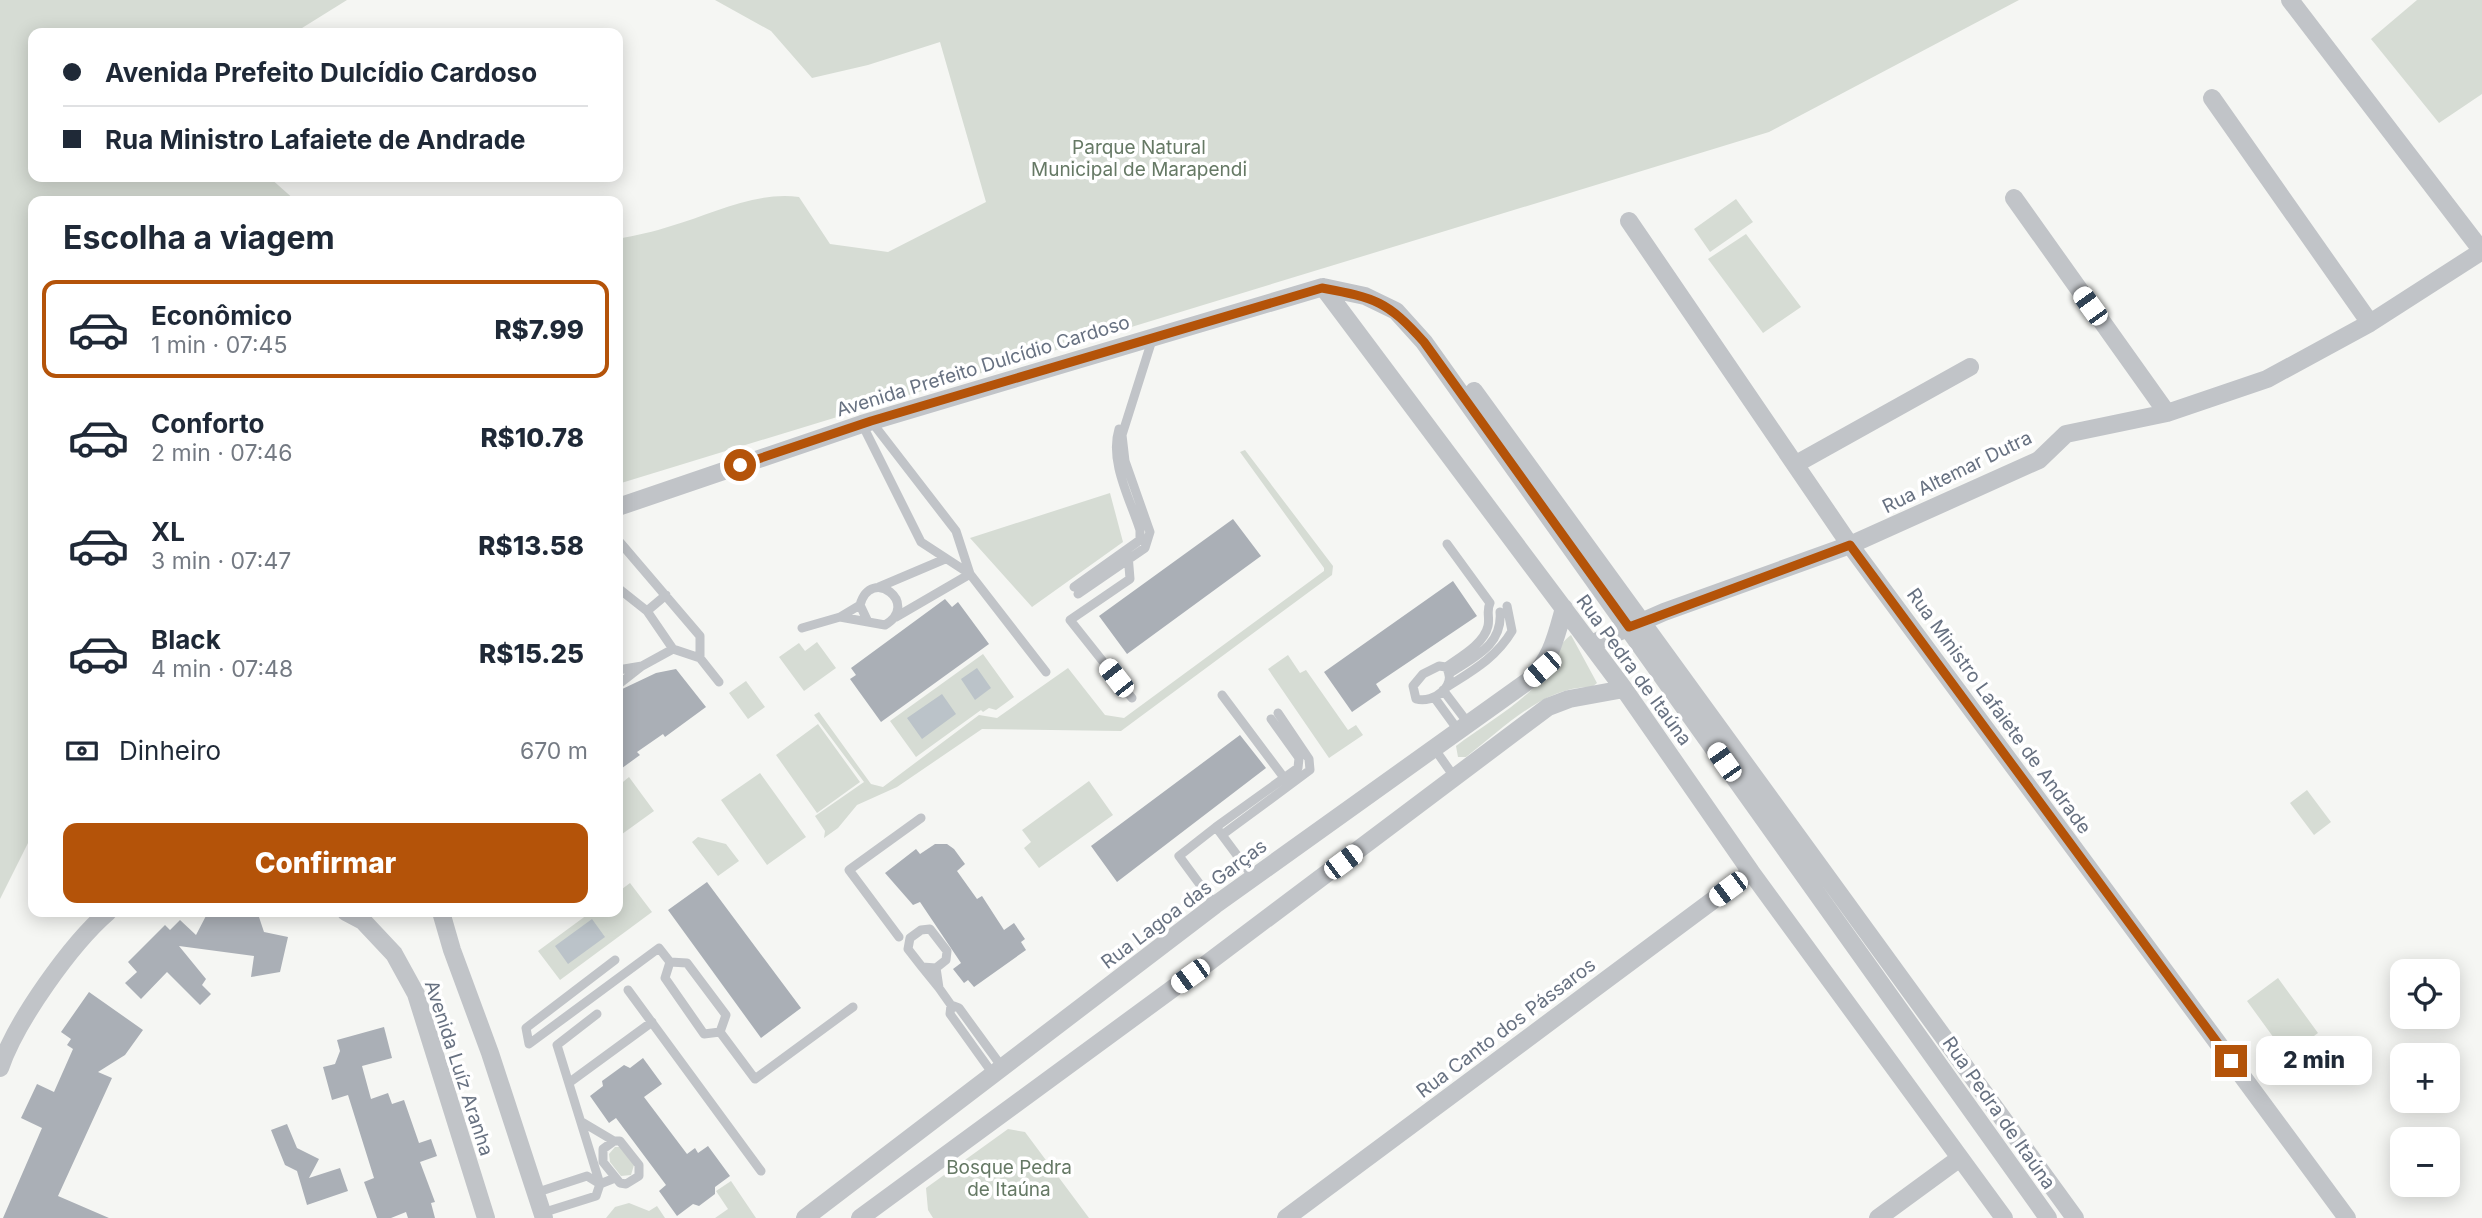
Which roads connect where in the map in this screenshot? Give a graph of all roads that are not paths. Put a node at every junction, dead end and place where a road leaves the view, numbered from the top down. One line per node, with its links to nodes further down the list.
1 (2290, 0): 5 (street)
2 (2212, 98): 9 (street)
3 (2014, 198): 12 (street)
4 (1629, 221): 14 (street, Rua Ministro Lafaiete de Andrade)
5 (2482, 251): 9 (street, Rua Altemar Dutra)
6 (1322, 288): 8 (street, Avenida Prefeito Dulcídio Cardoso); 10 (street, Avenida Prefeito Dulcídio Cardoso); 27 (street, Rua Pedra de Itaúna)
7 (1387, 294): 32 (street)
8 (1365, 296): 32 (street, Rua Pedra de Itaúna)
9 (2370, 323): 12 (street, Rua Altemar Dutra)
10 (1151, 337): 13 (street, Avenida Prefeito Dulcídio Cardoso); 19 (lane)
11 (1970, 367): 14 (street)
12 (2167, 413): 17 (street, Rua Altemar Dutra)
13 (867, 422): 15 (street, Avenida Prefeito Dulcídio Cardoso); 20 (lane); 21 (lane)
14 (1796, 464): 17 (street, Rua Ministro Lafaiete de Andrade)
15 (623, 505)
16 (1447, 544): 37 (lane)
17 (1850, 545): 32 (street, Rua Altemar Dutra); 92 (street, Rua Ministro Lafaiete de Andrade)
18 (623, 546): 25 (lane)
19 (1128, 554): 23 (lane); 45 (lane)
20 (945, 559): 21 (lane); 22 (lane)
21 (970, 574): 30 (lane); 38 (lane)
22 (876, 588): 26 (lane); 30 (lane)
23 (1076, 591)
24 (623, 592): 28 (lane)
25 (666, 594): 28 (lane); 36 (lane)
26 (860, 605): 29 (lane); 31 (lane)
27 (1564, 608): 34 (street, Rua Pedra de Itaúna); 47 (street, Rua Lagoa das Garças)
28 (647, 611): 35 (lane)
29 (840, 617): 31 (lane); 33 (lane)
30 (895, 617): 31 (lane)
31 (867, 622)
32 (1635, 624): 34 (street, Rua Altemar Dutra); 90 (street, Rua Pedra de Itaúna); 91 (street)
33 (802, 628)
34 (1591, 644): 42 (street, Rua Pedra de Itaúna)
35 (673, 649): 36 (lane); 39 (lane)
36 (700, 658): 40 (lane)
37 (1448, 670): 41 (lane); 41 (lane); 44 (lane)
38 (1046, 672)
39 (623, 676)
40 (719, 682)
41 (1445, 688): 44 (lane); 47 (lane)
42 (1624, 689): 49 (street); 53 (street, Rua Pedra de Itaúna)
43 (1222, 695): 50 (lane)
44 (1434, 696): 47 (lane)
45 (1132, 698)
46 (1274, 716): 50 (lane)
47 (1463, 727): 48 (street, Rua Lagoa das Garças)
48 (1434, 747): 49 (lane); 54 (street, Rua Lagoa das Garças)
49 (1455, 778): 86 (street)
50 (1287, 783): 52 (lane)
51 (921, 818): 59 (lane)
52 (1219, 831): 54 (lane); 55 (lane)
53 (1751, 872): 77 (street, Rua Pedra de Itaúna); 87 (street, Rua Canto dos Pássaros)
54 (1254, 878): 55 (street, Rua Lagoa das Garças)
55 (1215, 905): 73 (street, Rua Lagoa das Garças)
56 (102, 917): 72 (street)
57 (355, 917): 84 (street, Avenida Luíz Aranha)
58 (443, 917): 82 (street, Avenida Luíz Aranha)
59 (899, 937): 60 (lane); 61 (lane)
60 (910, 938): 61 (lane); 65 (lane)
61 (908, 949): 64 (lane)
62 (615, 960): 63 (lane)
63 (670, 962): 71 (lane); 71 (lane)
64 (922, 967): 65 (lane); 66 (lane)
65 (936, 968): 66 (lane)
66 (939, 988): 73 (lane)
67 (628, 990): 70 (lane)
68 (853, 1007): 71 (lane)
69 (597, 1014): 74 (lane)
70 (652, 1022): 74 (lane); 79 (lane)
71 (720, 1032)
72 (0, 1068)
73 (998, 1070): 85 (street, Rua Lagoa das Garças)
74 (570, 1082): 75 (lane)
75 (581, 1120): 76 (lane); 78 (lane); 81 (lane)
76 (614, 1141): 78 (lane); 80 (lane)
77 (1960, 1158): 88 (street); 89 (street, Rua Pedra de Itaúna)
78 (603, 1162): 80 (lane)
79 (761, 1171)
80 (615, 1178): 81 (lane)
81 (600, 1184): 82 (lane); 83 (lane)
82 (535, 1192): 83 (street, Avenida Luíz Aranha)
83 (543, 1216)
84 (486, 1218)
85 (805, 1218)
86 (860, 1218)
87 (1286, 1218)
88 (1878, 1218)
89 (2004, 1218)
90 (2048, 1218)
91 (2075, 1218)
92 (2347, 1218)

